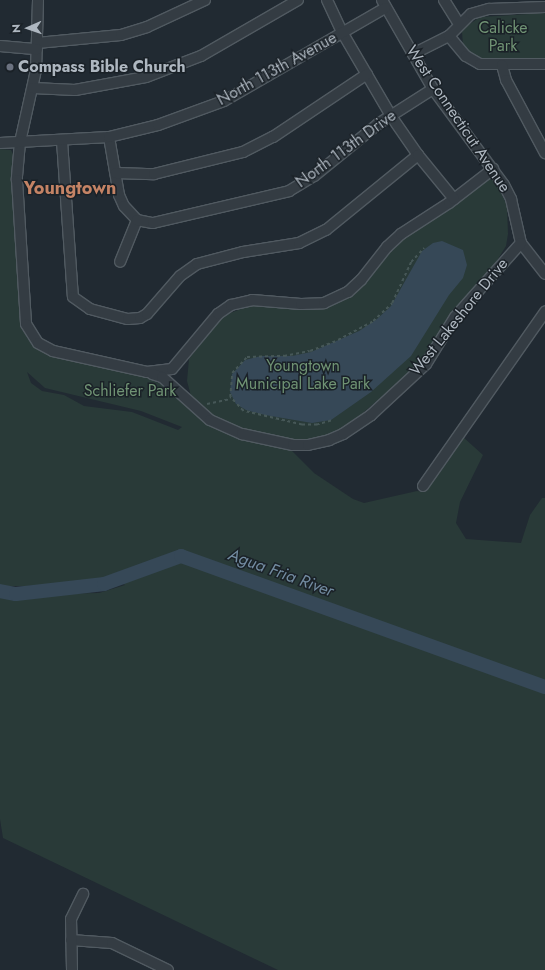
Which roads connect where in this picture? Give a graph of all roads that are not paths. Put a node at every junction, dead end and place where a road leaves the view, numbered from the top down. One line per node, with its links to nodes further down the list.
1 (38, 0): 13 (street)
2 (205, 0): 13 (street)
3 (298, 0): 18 (street)
4 (327, 0): 10 (street)
5 (444, 0): 9 (street)
6 (383, 4): 10 (street, North 113th Avenue); 14 (street, West Connecticut Avenue)
7 (488, 5): 8 (street); 9 (street)
8 (538, 5)
9 (459, 24): 11 (street)
10 (342, 32): 17 (street); 21 (street, North 113th Avenue)
11 (449, 36): 14 (street); 16 (street)
12 (0, 46): 13 (street)
13 (37, 46): 18 (street)
14 (413, 54): 19 (street, West Connecticut Avenue)
15 (545, 64): 16 (street)
16 (502, 65): 25 (street)
17 (367, 74): 20 (street); 28 (street)
18 (33, 88): 24 (street)
19 (433, 88): 20 (street, North 113th Drive); 27 (street, West Connecticut Avenue)
20 (391, 116): 26 (street); 30 (street, North 113th Drive)
21 (109, 137): 22 (street, North 113th Avenue); 28 (street)
22 (62, 141): 24 (street, North 113th Avenue); 26 (street)
23 (0, 142): 24 (street, North 113th Avenue)
24 (20, 142): 35 (street)
25 (545, 153)
26 (418, 155): 29 (street)
27 (493, 169): 29 (street); 31 (street, West Connecticut Avenue)
28 (116, 174): 30 (street)
29 (454, 199): 35 (street)
30 (137, 220): 32 (street)
31 (521, 242): 33 (street); 35 (street, West Lakeshore Drive)
32 (120, 262)
33 (545, 274)
34 (545, 312): 36 (street)
35 (147, 372)
36 (423, 486)
37 (83, 894): 38 (street)
38 (71, 940): 39 (street); 40 (street)
39 (72, 970)
40 (168, 970)

